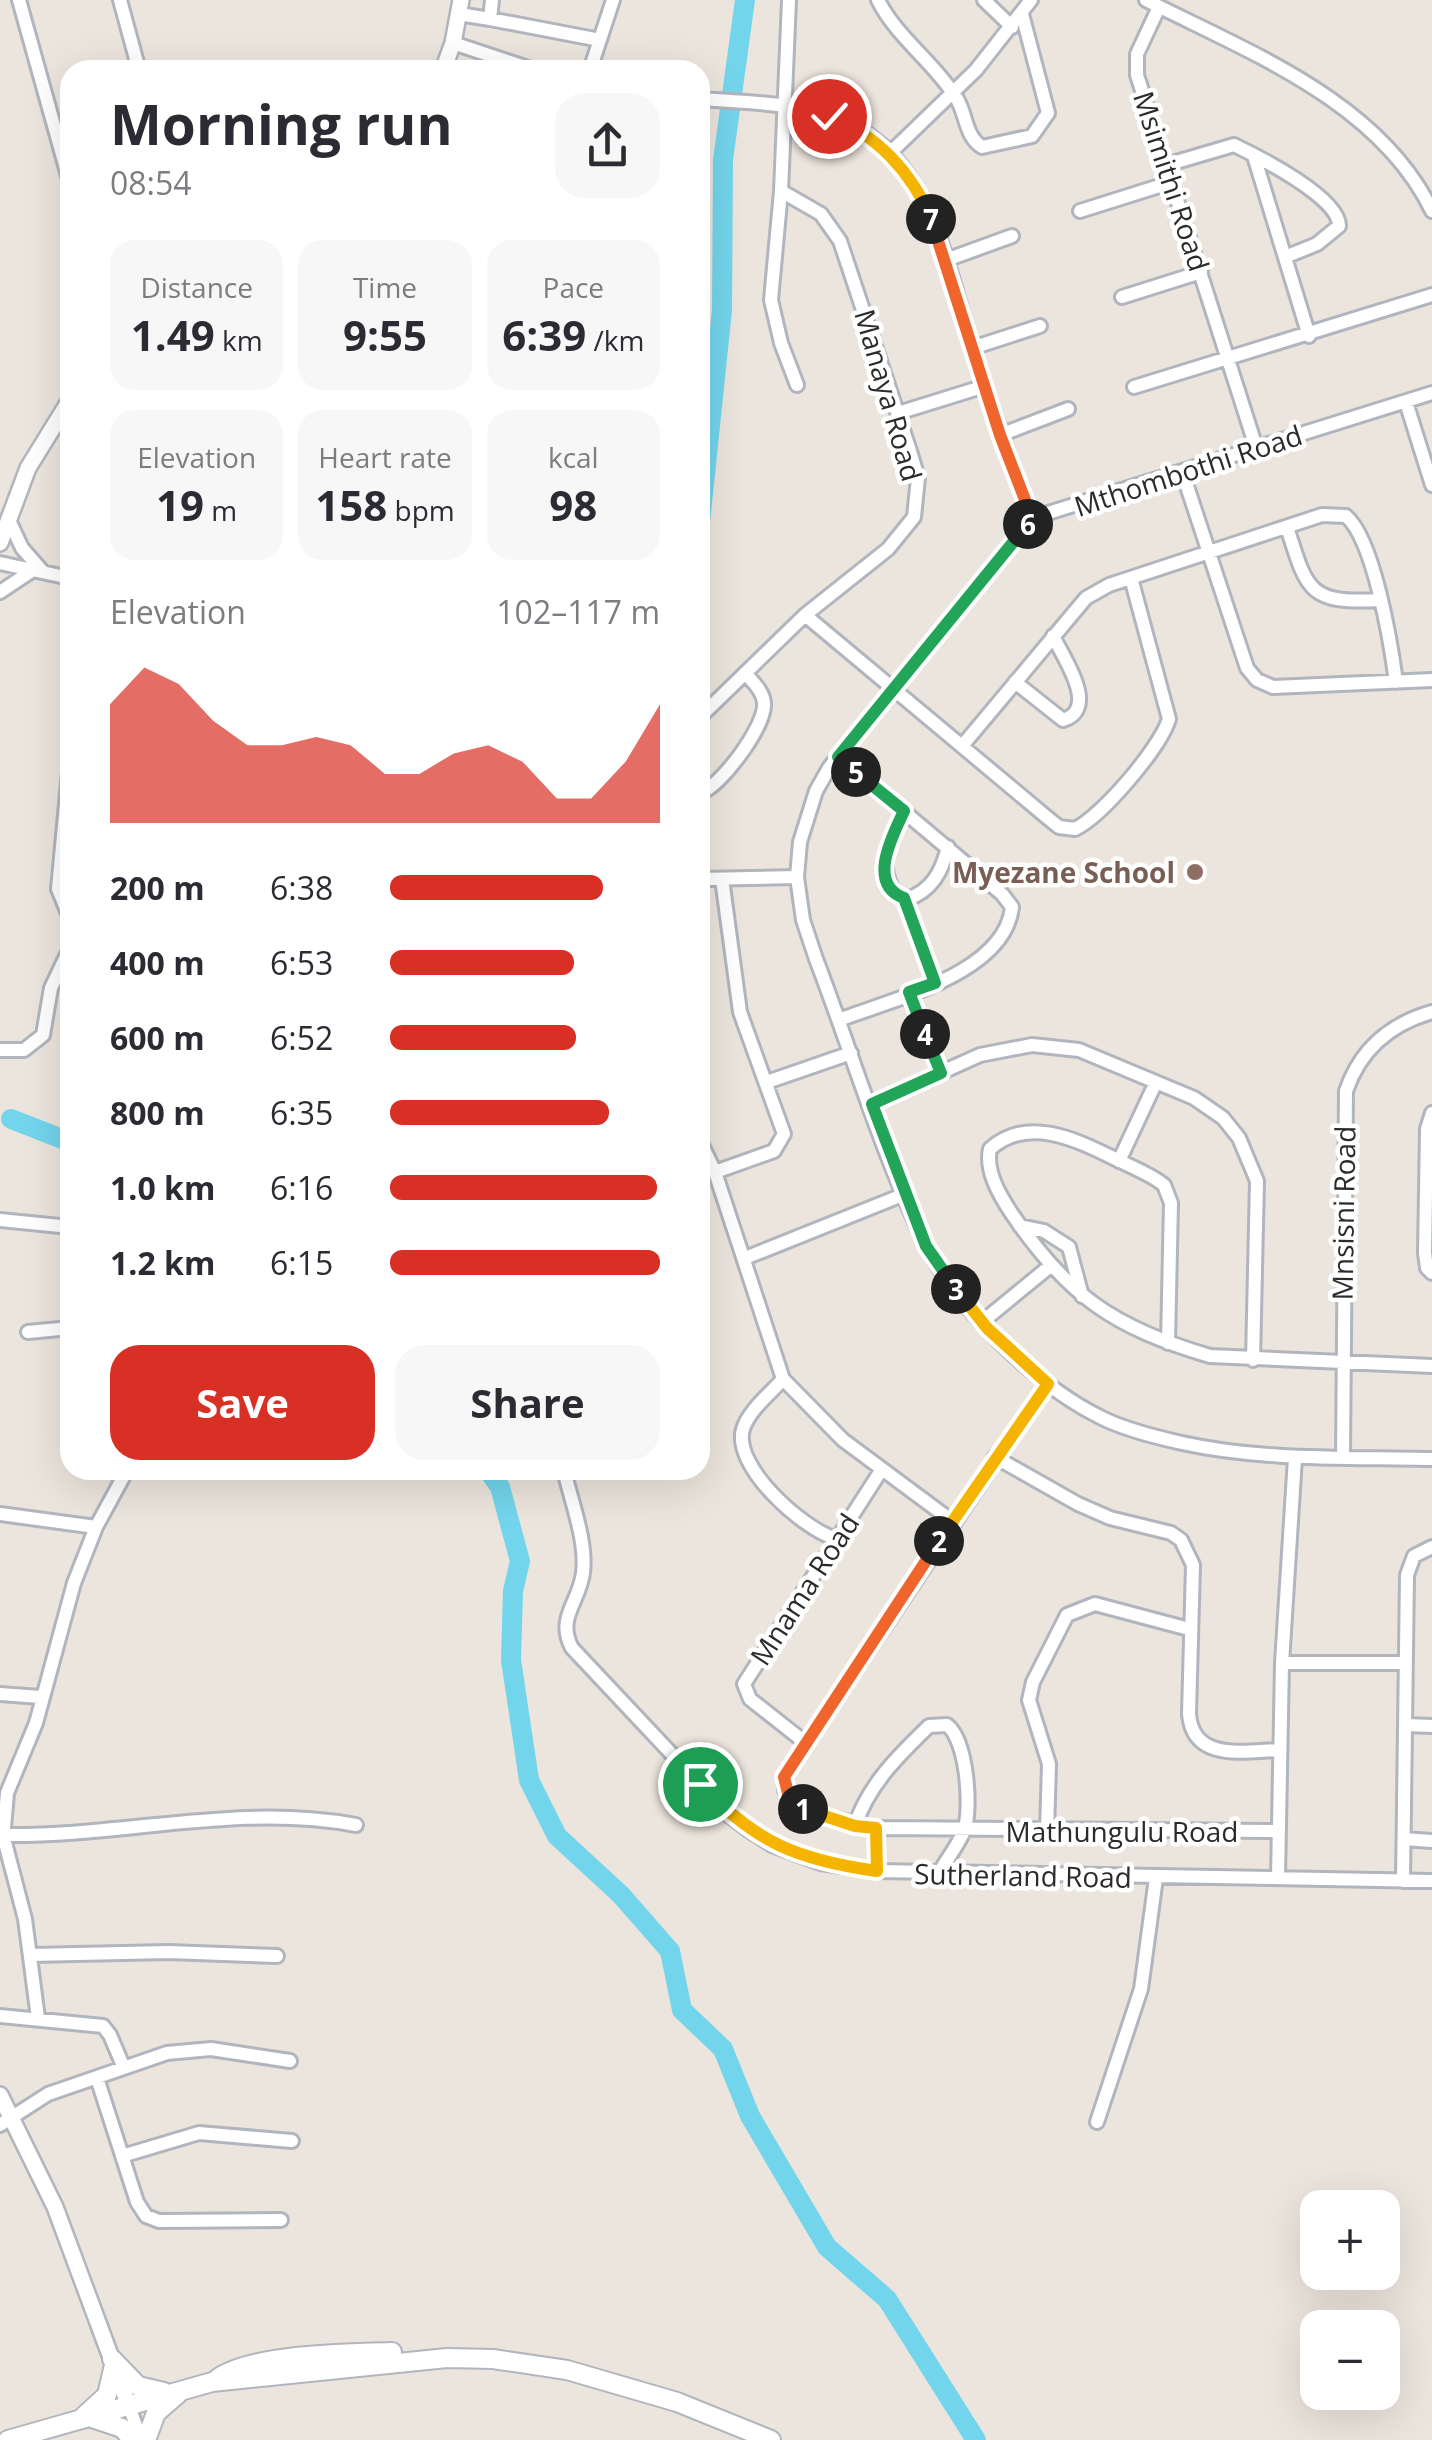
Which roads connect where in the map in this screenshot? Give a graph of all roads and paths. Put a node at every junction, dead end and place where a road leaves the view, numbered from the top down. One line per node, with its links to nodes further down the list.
1 (19, 0): 23 (street)
2 (120, 0): 16 (street)
3 (492, 0): 12 (street)
4 (613, 0): 14 (street)
5 (789, 0): 22 (street)
6 (878, 0): 20 (street)
7 (984, 0): 13 (street)
8 (1031, 0): 11 (street)
9 (1152, 3): 26 (street, Msimithi Road); 29 (street)
10 (460, 7): 12 (street); 15 (street)
11 (1022, 14): 13 (street); 20 (street)
12 (490, 19): 14 (street)
13 (1012, 27): 20 (street)
14 (600, 40): 19 (street)
15 (453, 44): 17 (street); 18 (street)
16 (135, 60)
17 (447, 60)
18 (503, 60)
19 (593, 60)
20 (954, 94): 24 (street)
21 (710, 101): 22 (street)
22 (783, 104): 24 (street); 28 (street)
23 (60, 147)
24 (889, 154): 33 (street)
25 (1254, 156): 26 (street); 32 (street); 32 (street)
26 (1166, 165): 27 (street, Msimithi Road)
27 (1172, 182): 30 (street); 34 (street, Msimithi Road)
28 (781, 190): 41 (street); 47 (street, Manaya Road)
29 (1432, 210)
30 (1080, 212)
31 (1012, 236): 33 (street)
32 (1285, 256): 38 (street)
33 (946, 260): 39 (street)
34 (1201, 272): 36 (street); 40 (street, Msimithi Road)
35 (1432, 295): 38 (street)
36 (1122, 297)
37 (1040, 326): 39 (street)
38 (1309, 336): 40 (street)
39 (972, 348): 42 (street)
40 (1228, 358): 43 (street); 50 (street, Msimithi Road)
41 (797, 385)
42 (985, 386): 47 (street); 49 (street)
43 (1134, 387)
44 (1432, 393): 45 (street, Mthombothi Road)
45 (1406, 402): 50 (street, Mthombothi Road); 52 (street)
46 (1068, 408): 49 (street)
47 (898, 413): 64 (street, Manaya Road)
48 (60, 416): 53 (street)
49 (1000, 435): 54 (street)
50 (1256, 447): 51 (street, Mthombothi Road)
51 (1182, 471): 54 (street, Mthombothi Road); 57 (street)
52 (1432, 485)
53 (8, 518): 56 (street); 59 (street)
54 (1032, 518): 70 (street)
55 (1287, 527): 57 (street); 63 (street); 63 (street)
56 (0, 543)
57 (1210, 553): 61 (street); 69 (street)
58 (0, 563): 59 (street)
59 (38, 571): 60 (street); 62 (street)
60 (60, 576)
61 (1131, 578): 65 (street); 72 (street)
62 (0, 592)
63 (1379, 600): 69 (street)
64 (806, 616): 66 (street, Manaya Road); 70 (street)
65 (1053, 636): 68 (street); 68 (street)
66 (745, 673): 71 (street, Manaya Road); 74 (street)
67 (1432, 680): 69 (street)
68 (1015, 682): 72 (street)
69 (1396, 682)
70 (895, 692): 72 (street); 73 (street)
71 (710, 708)
72 (962, 746)
73 (838, 757): 75 (street); 78 (street)
74 (710, 789)
75 (904, 811): 76 (street); 82 (street)
76 (948, 848): 82 (street); 84 (street)
77 (60, 868): 81 (street)
78 (797, 876): 79 (street); 87 (street)
79 (722, 878): 80 (street); 91 (street)
80 (710, 879)
81 (60, 894)
82 (904, 898): 84 (street)
83 (60, 969): 88 (street)
84 (935, 983): 85 (street)
85 (909, 992): 87 (street); 90 (street)
86 (1431, 1017): 111 (street, Mnsisni Road)
87 (839, 1020): 89 (street)
88 (0, 1050)
89 (852, 1053): 91 (street); 93 (street)
90 (941, 1073): 92 (street); 93 (street)
91 (766, 1082): 97 (street)
92 (1156, 1082): 96 (street); 110 (street)
93 (872, 1104): 98 (street)
94 (1432, 1112): 104 (street)
95 (710, 1161): 97 (street)
96 (1119, 1161): 101 (street); 109 (street)
97 (715, 1172): 102 (street)
98 (905, 1194): 102 (street); 106 (street)
99 (0, 1220): 100 (street)
100 (60, 1226)
101 (1020, 1226): 103 (street); 105 (street)
102 (744, 1258): 113 (street)
103 (1049, 1267): 105 (street); 106 (street)
104 (1432, 1273)
105 (1082, 1296): 109 (street)
106 (982, 1322): 114 (street)
107 (60, 1329): 108 (street)
108 (28, 1332)
109 (1168, 1342): 110 (street)
110 (1253, 1360): 111 (street)
111 (1341, 1365): 112 (street); 116 (street, Mnsisni Road)
112 (1432, 1366)
113 (784, 1379): 119 (street); 125 (street)
114 (1048, 1384): 115 (street); 117 (street)
115 (995, 1457): 123 (street); 127 (street)
116 (1343, 1457): 117 (street); 118 (street)
117 (1295, 1458): 128 (street)
118 (1432, 1458)
119 (882, 1469): 123 (street); 125 (street, Mnama Road)
120 (121, 1480): 124 (street)
121 (566, 1480): 145 (street, Sutherland Road)
122 (0, 1514): 124 (street)
123 (952, 1521): 134 (street)
124 (96, 1527): 131 (street)
125 (834, 1538): 134 (street, Mnama Road)
126 (1432, 1547): 129 (street)
127 (1189, 1629): 135 (street); 140 (street)
128 (1282, 1663): 129 (street); 135 (street)
129 (1406, 1663): 132 (street)
130 (0, 1694): 131 (street)
131 (40, 1697): 142 (street)
132 (1406, 1725): 133 (street); 143 (street)
133 (1432, 1726)
134 (807, 1744): 137 (street, Mathungulu Road)
135 (1279, 1750): 141 (street)
136 (356, 1825): 142 (street)
137 (855, 1826): 138 (street, Mathungulu Road); 139 (street, Mathungulu Road)
138 (876, 1828): 139 (street, Mathungulu Road); 145 (street)
139 (965, 1829): 140 (street, Mathungulu Road); 146 (street)
140 (1047, 1832): 141 (street, Mathungulu Road)
141 (1278, 1832): 148 (street)
142 (2, 1835): 151 (street)
143 (1404, 1839): 144 (street); 149 (street)
144 (1432, 1840)
145 (877, 1871): 146 (street, Sutherland Road)
146 (939, 1872): 147 (street, Sutherland Road)
147 (1156, 1878): 148 (street, Sutherland Road); 160 (street)
148 (1278, 1878): 149 (street, Sutherland Road)
149 (1403, 1880): 150 (street, Sutherland Road)
150 (1432, 1881)
151 (31, 1955): 152 (street); 154 (street)
152 (277, 1956)
153 (0, 2016): 154 (street)
154 (38, 2018): 156 (street)
155 (290, 2060): 156 (street)
156 (124, 2068): 157 (street)
157 (98, 2078): 159 (street); 162 (street)
158 (0, 2095): 159 (street)
159 (5, 2120): 164 (street)
160 (1097, 2122)
161 (292, 2141): 162 (street)
162 (122, 2156): 163 (street)
163 (281, 2220)
164 (113, 2362): 165 (main road); 166 (street); 167 (main road)
165 (177, 2392): 166 (main road); 170 (main road); 171 (main road)
166 (129, 2406): 167 (main road); 170 (street)
167 (84, 2418): 168 (main road); 169 (main road)
168 (8, 2440)
169 (133, 2440)
170 (144, 2440)
171 (771, 2440)

